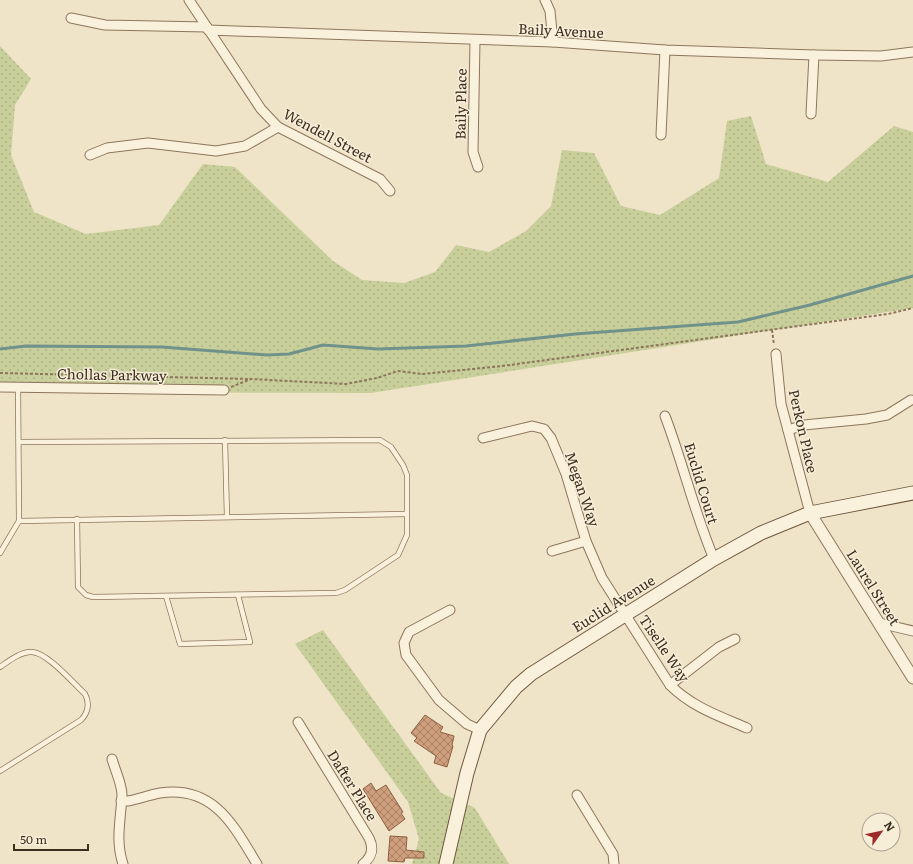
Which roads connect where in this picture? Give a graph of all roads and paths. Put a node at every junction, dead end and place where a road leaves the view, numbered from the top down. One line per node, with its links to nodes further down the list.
1 (189, 0): 4 (street, Wendell Street)
2 (545, 0): 6 (street)
3 (71, 18): 4 (street, Baily Avenue)
4 (207, 29): 5 (street, Baily Avenue); 11 (street, Wendell Street)
5 (475, 41): 6 (street, Baily Avenue); 14 (street, Baily Place)
6 (553, 42): 7 (street, Baily Avenue)
7 (665, 50): 9 (street, Baily Avenue); 12 (street)
8 (913, 52): 9 (street, Baily Avenue)
9 (814, 55): 10 (street)
10 (811, 114)
11 (278, 127): 13 (street); 15 (street, Wendell Street)
12 (661, 135)
13 (90, 154)
14 (478, 167)
15 (390, 191)
16 (913, 308): 17 (path)
17 (772, 330): 18 (path); 20 (path)
18 (776, 354): 26 (street, Perkon Place)
19 (0, 373): 20 (path)
20 (251, 379): 23 (path)
21 (0, 387): 22 (street, Chollas Parkway)
22 (18, 387): 23 (street, Chollas Parkway); 29 (lane)
23 (224, 390)
24 (911, 400): 26 (street)
25 (664, 416): 39 (street, Euclid Court)
26 (788, 430): 31 (street, Perkon Place)
27 (483, 438): 36 (street, Megan Way)
28 (225, 440): 29 (lane); 32 (lane); 33 (lane)
29 (19, 442): 35 (lane)
30 (913, 493): 31 (main road, Euclid Avenue)
31 (810, 513): 39 (main road, Euclid Avenue); 44 (street, Laurel Street)
32 (406, 514): 33 (lane); 40 (lane)
33 (227, 518): 34 (lane)
34 (76, 519): 35 (lane); 41 (lane)
35 (19, 521): 38 (lane)
36 (586, 541): 37 (street); 43 (street, Megan Way)
37 (552, 551)
38 (0, 553)
39 (714, 559): 43 (main road, Euclid Avenue)
40 (238, 595): 41 (lane); 41 (lane)
41 (166, 596)
42 (450, 610): 52 (street)
43 (625, 614): 49 (street, Tiselle Way); 52 (main road, Euclid Avenue)
44 (879, 623): 45 (street); 48 (street, Laurel Street)
45 (913, 631)
46 (734, 639): 49 (street)
47 (0, 667): 54 (lane)
48 (913, 678)
49 (670, 685): 51 (street, Tiselle Way)
50 (298, 722): 59 (street, Dafter Place)
51 (747, 728)
52 (480, 730): 60 (main road, Euclid Avenue)
53 (112, 759): 56 (street)
54 (0, 771)
55 (577, 795): 61 (street)
56 (121, 801): 57 (street); 58 (street)
57 (123, 864)
58 (257, 864)
59 (363, 864)
60 (446, 864)
61 (614, 864)

